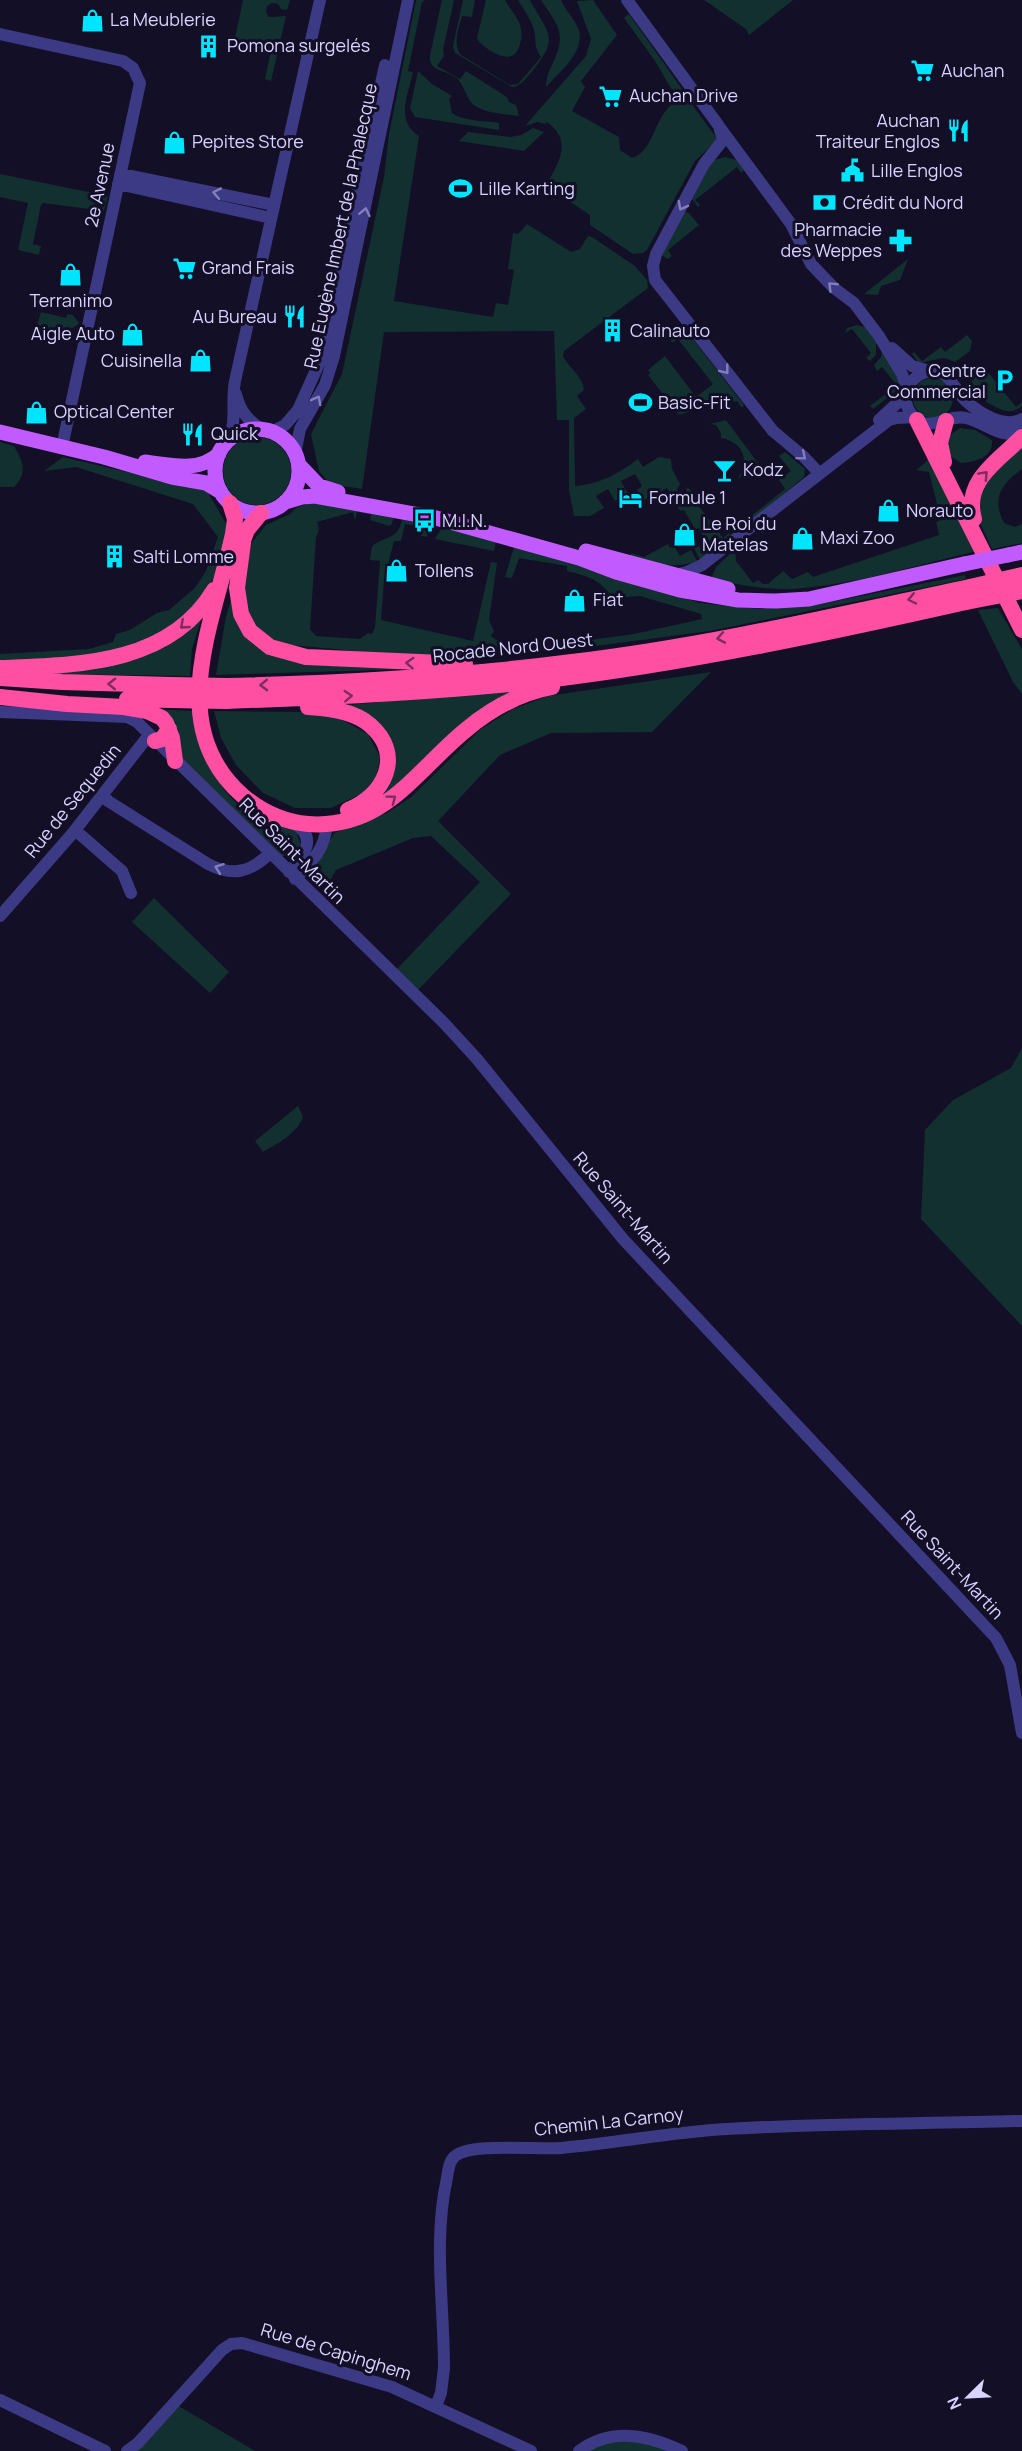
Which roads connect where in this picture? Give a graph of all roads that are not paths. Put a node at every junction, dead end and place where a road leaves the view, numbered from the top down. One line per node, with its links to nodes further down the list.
1 (320, 0): 10 (street)
2 (399, 0): 19 (street, Rue Eugène Imbert de la Phalecque)
3 (408, 0): 27 (street, Rue Eugène Imbert de la Phalecque, one-way to 3)
4 (627, 0): 6 (street)
5 (0, 34): 9 (street, 2e Avenue)
6 (719, 126): 7 (street); 8 (street)
7 (711, 156): 8 (street); 29 (street, one-way to 29)
8 (747, 163): 11 (street, one-way to 8)
9 (119, 179): 10 (street); 24 (street, 2e Avenue)
10 (273, 211): 13 (street)
11 (876, 331): 12 (street); 14 (street)
12 (931, 371): 14 (street); 15 (street)
13 (235, 381): 19 (street); 23 (street)
14 (907, 392): 16 (street); 28 (street)
15 (959, 392): 17 (street); 18 (street)
16 (916, 419): 18 (street); 28 (street); 32 (highway)
17 (1022, 419)
18 (947, 420): 20 (street); 32 (highway)
19 (267, 431): 23 (main road); 27 (main road)
20 (1022, 431)
21 (0, 432): 24 (main road)
22 (1022, 437): 36 (highway, one-way to 22)
23 (230, 440): 25 (main road)
24 (62, 447): 26 (main road)
25 (219, 454): 26 (main road); 30 (main road)
26 (104, 457): 30 (main road)
27 (297, 459): 31 (main road); 38 (main road)
28 (834, 462): 29 (street)
29 (819, 473): 35 (street)
30 (225, 497): 33 (main road); 40 (highway)
31 (285, 502): 33 (main road); 43 (main road)
32 (961, 505): 36 (highway)
33 (261, 513): 34 (highway)
34 (244, 539): 48 (highway, one-way to 34); 61 (highway)
35 (730, 544): 38 (street); 41 (street)
36 (983, 548): 47 (highway)
37 (1015, 554): 42 (main road, bridge)
38 (668, 574): 41 (main road)
39 (1022, 576): 45 (highway, Rocade Nord Ouest, bridge)
40 (221, 579): 49 (highway, one-way to 49); 61 (highway)
41 (699, 583): 42 (main road); 43 (street)
42 (854, 588): 43 (main road)
43 (680, 590)
44 (1022, 591): 45 (highway, Rocade Nord Ouest, bridge)
45 (968, 594): 46 (highway, bridge); 48 (highway, Rocade Nord Ouest, one-way to 48); 50 (highway, Rocade Nord Ouest)
46 (1022, 596)
47 (1022, 630)
48 (574, 662): 54 (highway, Rocade Nord Ouest, one-way to 54)
49 (0, 668)
50 (624, 669): 54 (highway, Rocade Nord Ouest, one-way to 50); 62 (highway, one-way to 50)
51 (0, 678): 53 (highway, Rocade Nord Ouest, one-way to 51)
52 (0, 692): 53 (highway, Rocade Nord Ouest)
53 (171, 693): 54 (highway, Rocade Nord Ouest, bridge)
54 (226, 693): 61 (highway)
55 (0, 697): 57 (highway)
56 (0, 712): 58 (street, Rue Saint-Martin)
57 (169, 729): 58 (highway); 59 (highway)
58 (152, 738): 59 (street, Rue Saint-Martin); 60 (street, Rue de Sequedin)
59 (175, 761): 64 (street, Rue Saint-Martin)
60 (103, 794): 63 (street, Rue de Sequedin); 64 (street, one-way to 60)
61 (300, 818): 62 (highway); 65 (street)
62 (326, 825): 65 (street)
63 (75, 830): 66 (street); 67 (street, Rue de Sequedin)
64 (270, 853): 65 (street, Rue Saint-Martin)
65 (292, 875): 68 (street, Rue Saint-Martin)
66 (131, 893)
67 (0, 916)
68 (1022, 1733)
69 (1022, 2121): 71 (street, Chemin La Carnoy)
70 (0, 2400): 72 (street)
71 (436, 2406): 73 (street, Rue de Capinghem); 74 (street, Rue de Capinghem)
72 (105, 2451)
73 (127, 2451)
74 (531, 2451)
75 (579, 2451): 76 (street)
76 (682, 2451)

